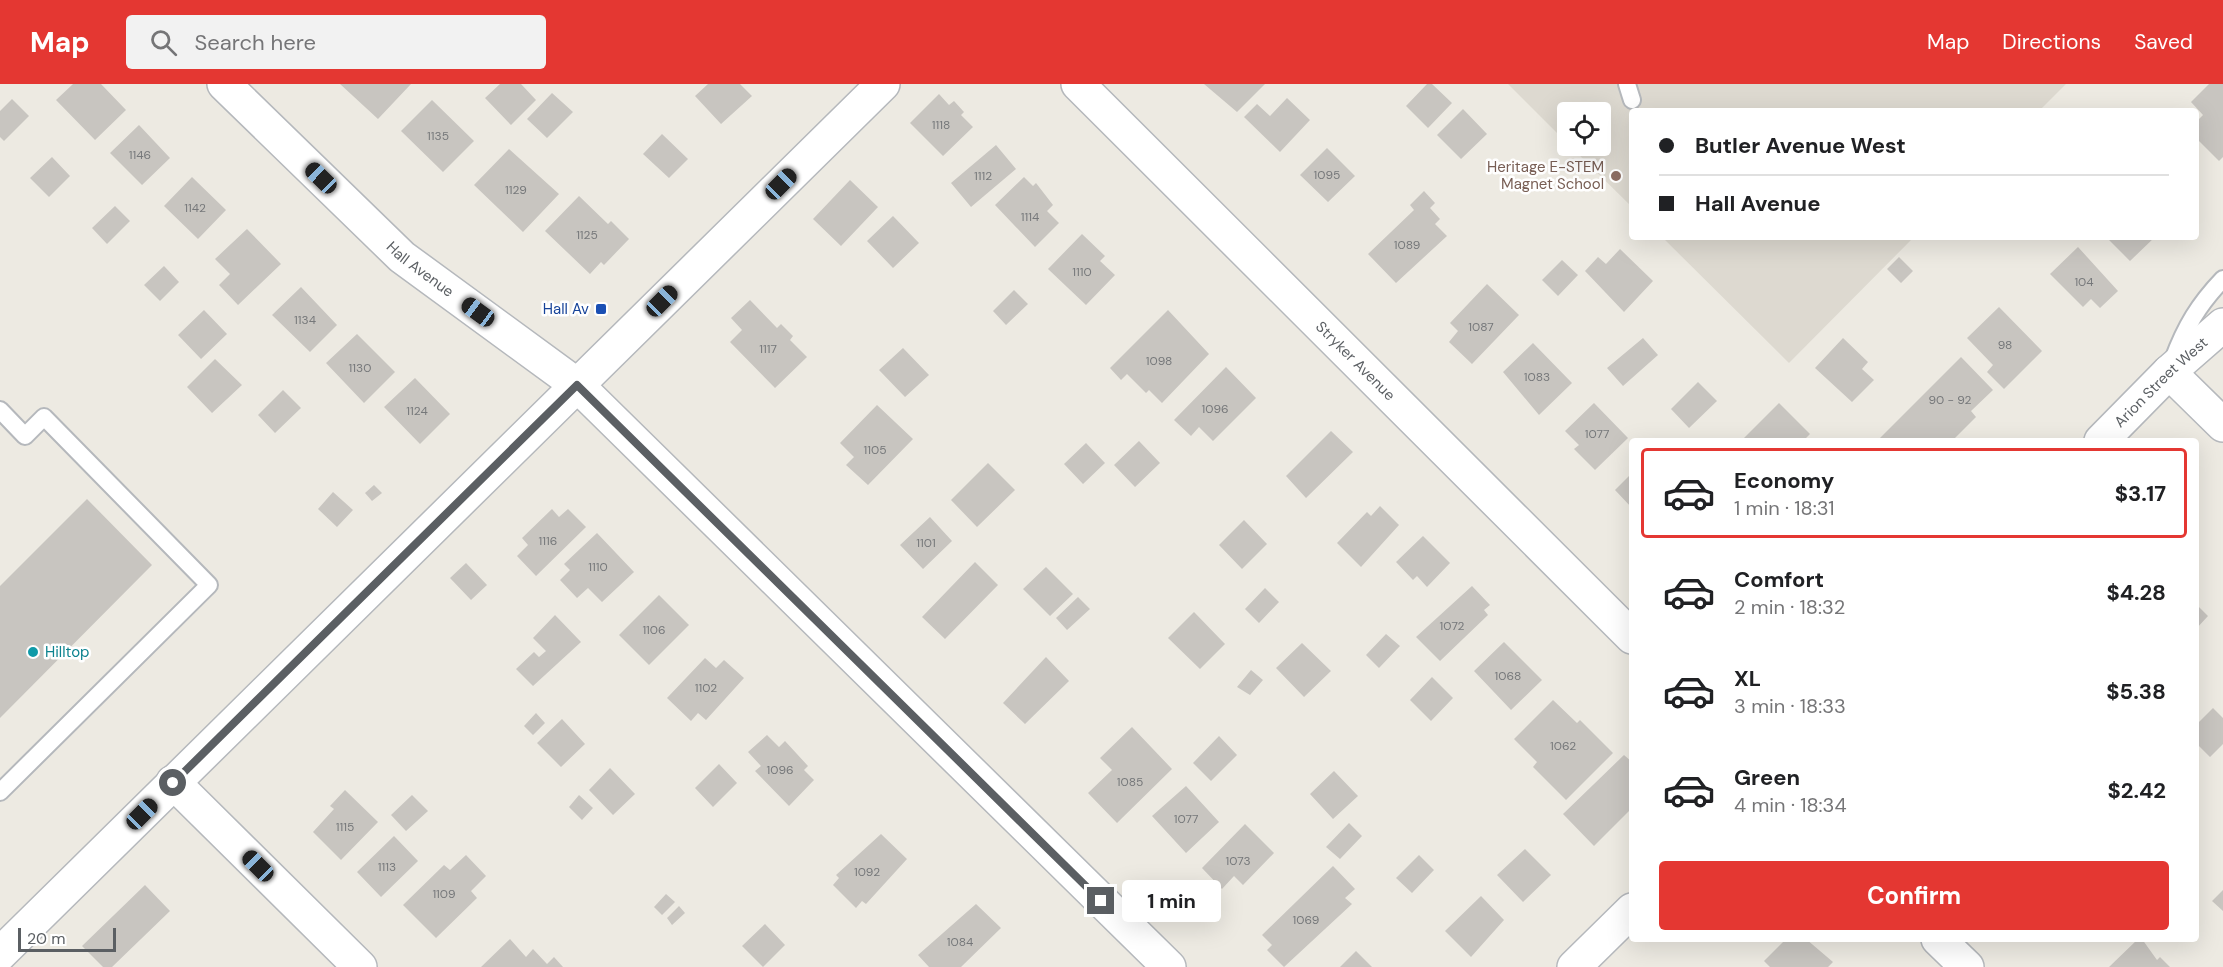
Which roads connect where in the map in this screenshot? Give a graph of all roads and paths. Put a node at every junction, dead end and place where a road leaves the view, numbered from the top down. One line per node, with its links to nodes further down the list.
1 (224, 84): 7 (street, Hall Avenue)
2 (883, 84): 7 (street)
3 (1078, 84): 11 (street, Stryker Avenue)
4 (2223, 279): 6 (lane)
5 (2223, 325): 6 (street, Arion Street West)
6 (2169, 372): 9 (street); 10 (street, Arion Street West)
7 (577, 385): 12 (street); 19 (street, Hall Avenue)
8 (0, 410): 13 (lane)
9 (2223, 426)
10 (2104, 438)
11 (1629, 634)
12 (173, 783): 16 (street); 18 (street)
13 (0, 792)
14 (1629, 913): 17 (street)
15 (1941, 942): 20 (street)
16 (0, 954)
17 (1577, 966)
18 (360, 967)
19 (1169, 967)
20 (1967, 967)

